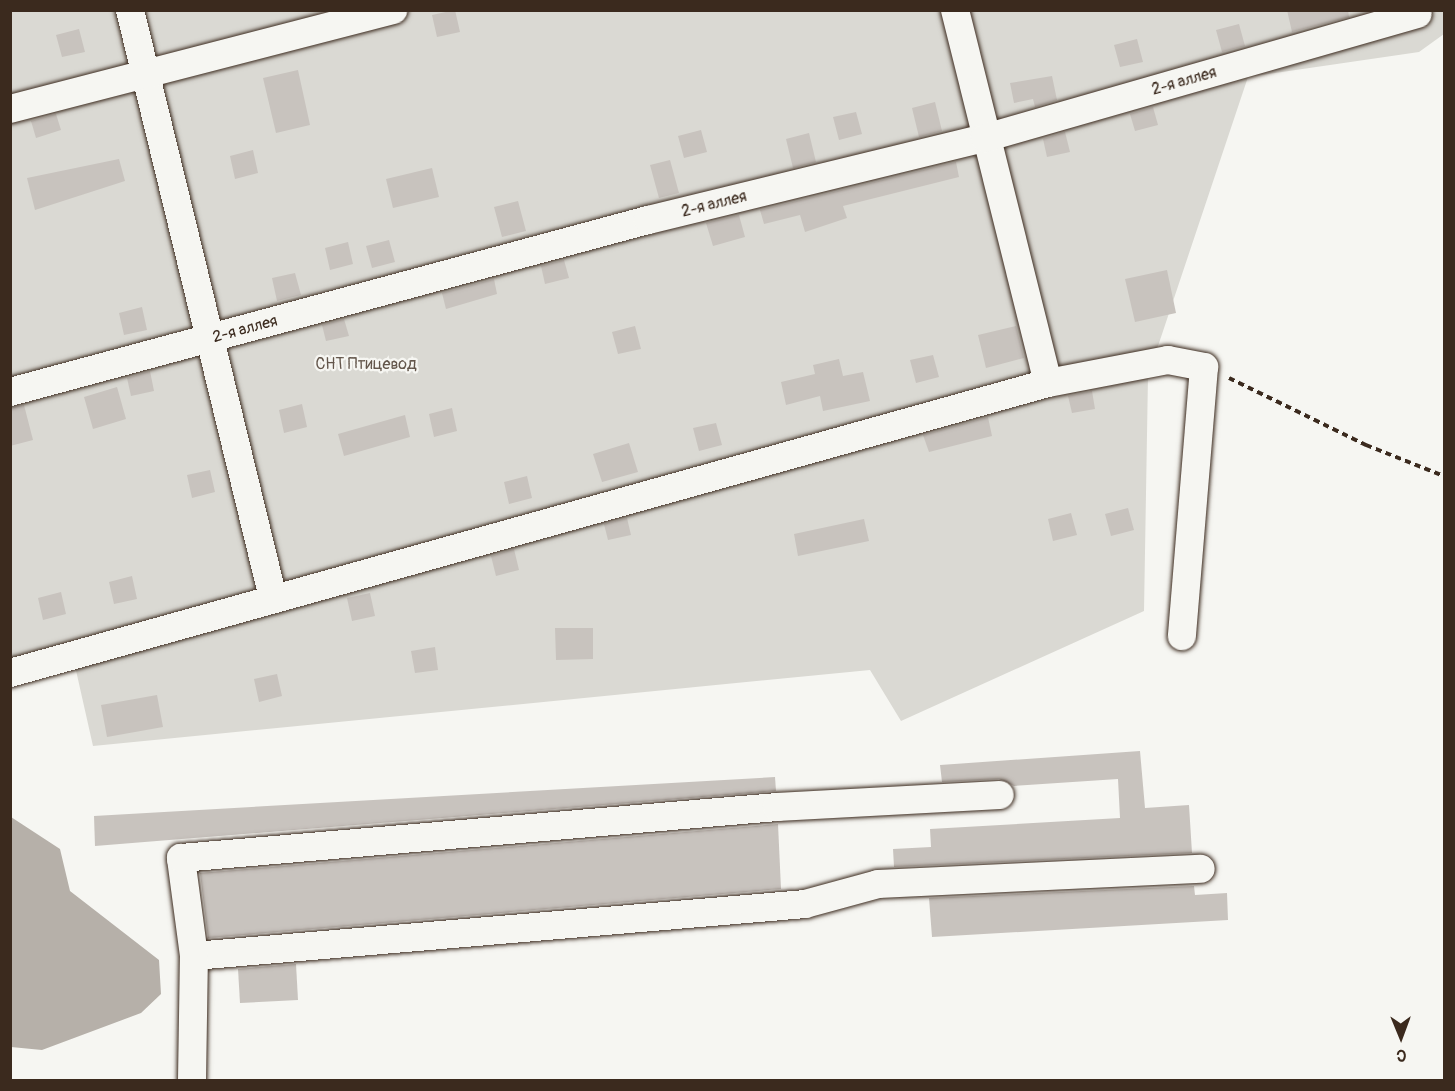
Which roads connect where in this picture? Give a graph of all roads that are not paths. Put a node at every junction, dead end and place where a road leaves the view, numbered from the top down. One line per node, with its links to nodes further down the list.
1 (130, 10): 5 (lane)
2 (393, 10): 5 (lane)
3 (955, 10): 7 (lane)
4 (1418, 14): 7 (lane, 2-я аллея)
5 (145, 72): 6 (lane); 8 (lane)
6 (10, 109)
7 (985, 138): 8 (lane, 2-я аллея); 9 (lane)
8 (210, 339): 10 (lane, 2-я аллея); 11 (lane)
9 (1048, 383): 11 (lane); 12 (lane)
10 (10, 393)
11 (273, 598): 13 (lane)
12 (1182, 636)
13 (10, 673)
14 (1000, 795): 16 (lane)
15 (1201, 869): 16 (lane)
16 (194, 956): 17 (lane)
17 (192, 1080)

